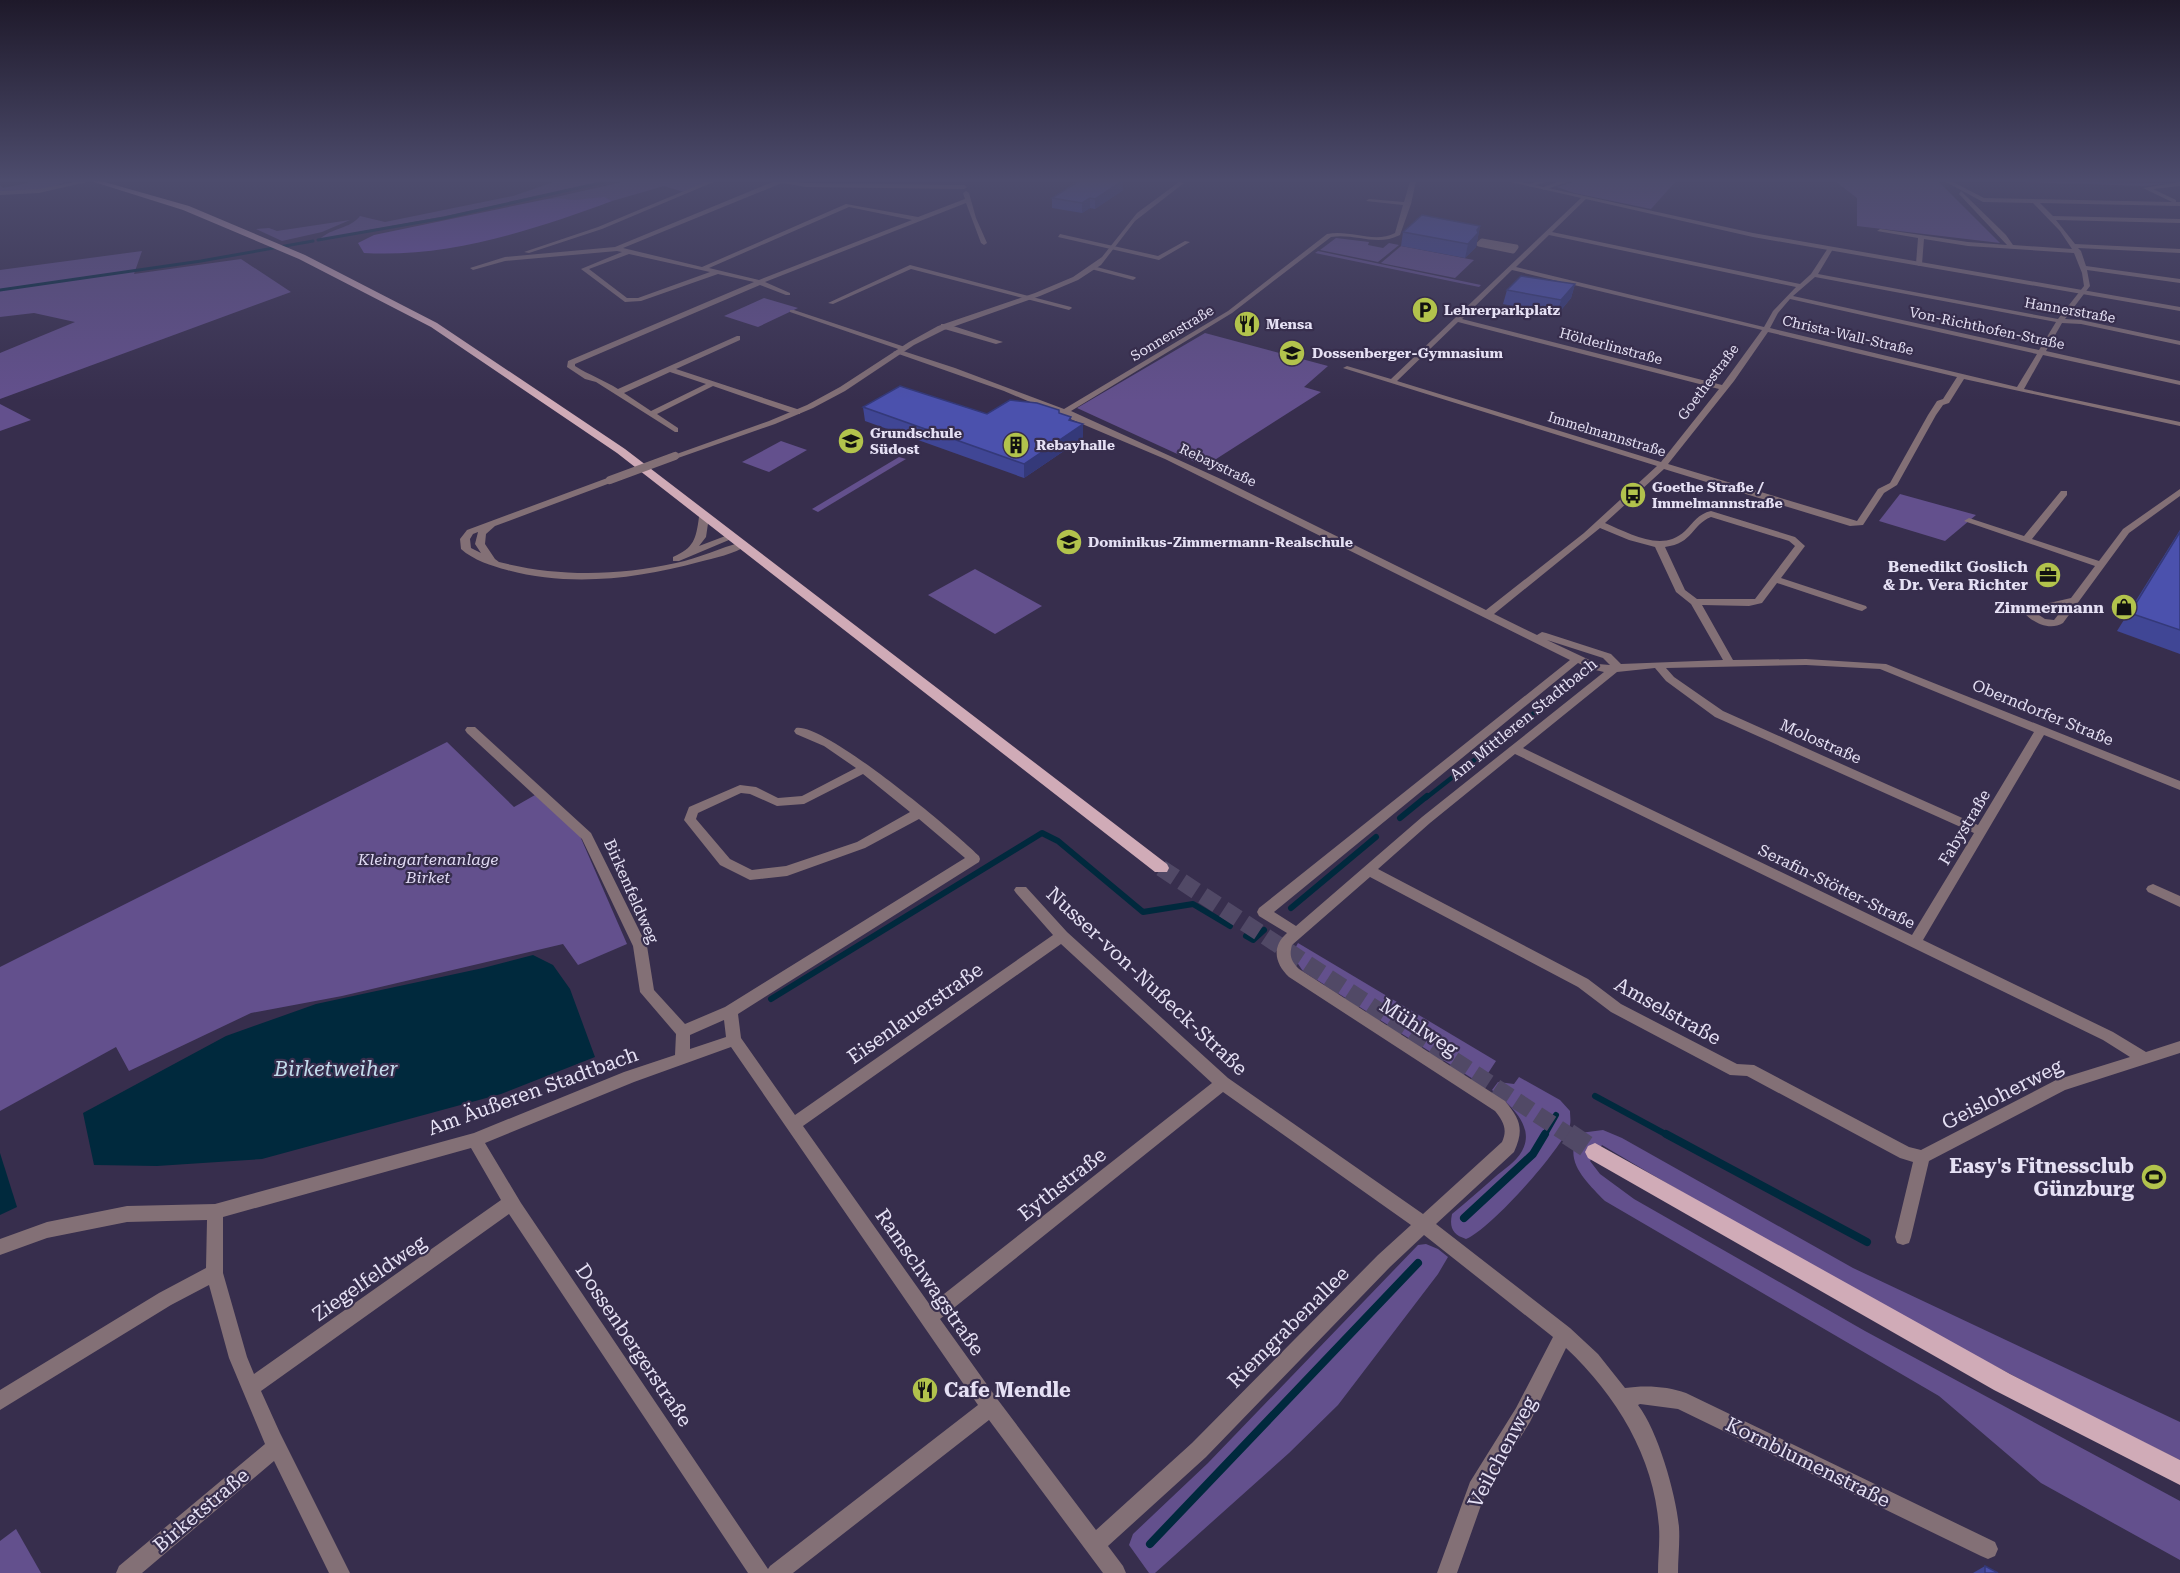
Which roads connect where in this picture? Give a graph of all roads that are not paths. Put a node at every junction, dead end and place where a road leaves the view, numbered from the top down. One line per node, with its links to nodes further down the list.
1 (298, 254): 65 (main road)
2 (519, 254): 18 (street)
3 (556, 254): 18 (street)
4 (622, 254): 25 (street)
5 (646, 254): 21 (street)
6 (735, 254): 21 (street)
7 (830, 254): 29 (street)
8 (1108, 254): 22 (street)
9 (1143, 254): 10 (street)
10 (1165, 254)
11 (1304, 254): 58 (street, Sonnenstraße)
12 (1525, 254): 23 (street)
13 (1650, 254): 30 (street)
14 (1827, 254): 26 (street, Goethestraße)
15 (1862, 254): 19 (street)
16 (1920, 254): 19 (street)
17 (2079, 254): 24 (street)
18 (505, 259): 20 (street)
19 (1919, 264): 31 (street)
20 (473, 268)
21 (704, 268): 25 (street)
22 (1093, 268): 27 (street); 33 (street)
23 (1511, 268): 39 (street); 42 (street, Christa-Wall-Straße)
24 (2086, 268): 28 (street); 31 (street)
25 (719, 272): 29 (street)
26 (1814, 275): 30 (street, Goethestraße); 40 (street, Hannerstraße)
27 (1133, 278)
28 (2180, 280)
29 (759, 282): 32 (street); 56 (street)
30 (1801, 286): 34 (street, Goethestraße)
31 (2082, 292): 37 (street); 40 (street)
32 (788, 294)
33 (1029, 297): 35 (street); 36 (street); 41 (street)
34 (1788, 297): 42 (street, Goethestraße); 47 (street, Von-Richthofen-Straße)
35 (831, 303)
36 (1069, 308)
37 (2180, 309)
38 (792, 311): 46 (street, Rebaystraße)
39 (1457, 320): 51 (street); 54 (street, Hölderlinstraße)
40 (2060, 321): 45 (street, Hannerstraße); 47 (street)
41 (944, 326): 44 (street); 46 (street)
42 (1766, 330): 50 (street, Christa-Wall-Straße); 54 (street, Goethestraße)
43 (737, 338): 49 (street)
44 (999, 342)
45 (2180, 343)
46 (901, 350): 57 (street); 58 (street, Rebaystraße)
47 (2042, 353): 53 (street, Von-Richthofen-Straße); 55 (street)
48 (1347, 368): 51 (street, Immelmannstraße)
49 (670, 369): 52 (street); 56 (street)
50 (1962, 376): 55 (street, Christa-Wall-Straße); 62 (street, Immelmannstraße)
51 (1392, 382): 62 (street, Immelmannstraße)
52 (713, 383): 57 (street); 59 (street)
53 (2180, 383)
54 (1724, 388): 62 (street, Goethestraße)
55 (2019, 390): 60 (street, Christa-Wall-Straße)
56 (619, 392): 59 (street)
57 (797, 412): 67 (street, bridge)
58 (1064, 412): 80 (street, Rebaystraße)
59 (653, 413): 61 (street)
60 (2180, 424)
61 (675, 430)
62 (1663, 465): 68 (street, Goethestraße)
63 (2180, 492): 74 (street)
64 (2064, 493): 69 (street)
65 (704, 517): 70 (main road); 72 (street)
66 (1969, 521): 69 (street)
67 (494, 523): 73 (street); 73 (street)
68 (1599, 525): 71 (street); 80 (street, Goethestraße)
69 (2026, 540): 74 (street)
70 (736, 541): 72 (street); 75 (street); 95 (main road)
71 (1659, 545): 76 (street); 78 (street)
72 (690, 553): 75 (street)
73 (490, 560): 75 (street)
74 (2100, 566): 77 (street)
75 (653, 569)
76 (1775, 579): 78 (street); 79 (street)
77 (2075, 600)
78 (1695, 602): 83 (street)
79 (1862, 608)
80 (1487, 614): 81 (street, Rebaystraße)
81 (1516, 628): 82 (street, Rebaystraße); 86 (street, Rebaystraße)
82 (1577, 659): 86 (street, Rebaystraße); 100 (street, Am Mittleren Stadtbach)
83 (1730, 664): 84 (street, Am Mittleren Stadtbach); 85 (street, Am Mittleren Stadtbach)
84 (1658, 665): 86 (street, Am Mittleren Stadtbach); 94 (street, Molostraße)
85 (1893, 669): 88 (street, Oberndorfer Straße)
86 (1613, 670): 90 (street, Am Mittleren Stadtbach)
87 (471, 730): 105 (street, Birkenfeldweg)
88 (2041, 730): 92 (street, Oberndorfer Straße); 94 (street, Fabystraße)
89 (800, 731): 91 (street)
90 (1514, 749): 96 (street, Am Mittleren Stadtbach); 102 (street, Serafin-Stötter-Straße)
91 (863, 769): 93 (street); 93 (street)
92 (2180, 786)
93 (919, 813): 104 (street)
94 (1981, 831): 102 (street, Fabystraße)
95 (1161, 868)
96 (1368, 870): 100 (street, Am Mittleren Stadtbach); 115 (street, Amselstraße)
97 (2153, 889): 99 (street)
98 (1021, 890): 101 (street, Nusser-von-Nußeck-Straße)
99 (2180, 902)
100 (1297, 933): 103 (street, Am Mittleren Stadtbach)
101 (1062, 936): 110 (street, Nusser-von-Nußeck-Straße); 111 (street, Eisenlauerstraße)
102 (1916, 942): 109 (street, Serafin-Stötter-Straße)
103 (1284, 964): 112 (street, Mühlweg)
104 (730, 1011): 105 (street); 106 (street)
105 (683, 1032): 108 (street)
106 (734, 1041): 108 (street, Am Äußeren Stadtbach); 111 (street, Ramschwagstraße)
107 (2180, 1047): 109 (street, Geisloherweg)
108 (682, 1058): 113 (street, Am Äußeren Stadtbach)
109 (2144, 1058): 115 (street, Geisloherweg)
110 (1223, 1083): 118 (street, Nusser-von-Nußeck-Straße); 122 (street, Eythstraße)
111 (793, 1125): 122 (street, Ramschwagstraße)
112 (1513, 1138): 118 (street, Riemgrabenallee)
113 (475, 1140): 116 (street, Dossenbergerstraße); 117 (street, Am Äußeren Stadtbach)
114 (1595, 1152): 129 (main road)
115 (1922, 1157): 119 (street)
116 (512, 1202): 124 (street, Ziegelfeldweg); 134 (street, Dossenbergerstraße)
117 (215, 1212): 120 (street, Am Äußeren Stadtbach); 121 (street)
118 (1423, 1224): 123 (street); 130 (street, Riemgrabenallee)
119 (1903, 1237)
120 (0, 1247)
121 (214, 1273): 124 (street); 126 (street)
122 (928, 1317): 127 (street, Ramschwagstraße)
123 (1564, 1334): 125 (street); 137 (street, Veilchenweg)
124 (250, 1388): 128 (street)
125 (1622, 1398): 131 (street, Kornblumenstraße); 138 (street)
126 (0, 1401)
127 (991, 1407): 130 (street, Ramschwagstraße); 135 (street)
128 (276, 1446): 132 (street, Birketstraße); 133 (street)
129 (2180, 1473)
130 (1094, 1546): 136 (street, Ramschwagstraße)
131 (1988, 1549)
132 (126, 1573)
133 (340, 1573)
134 (760, 1573)
135 (777, 1573)
136 (1116, 1573)
137 (1447, 1573)
138 (1668, 1573)

